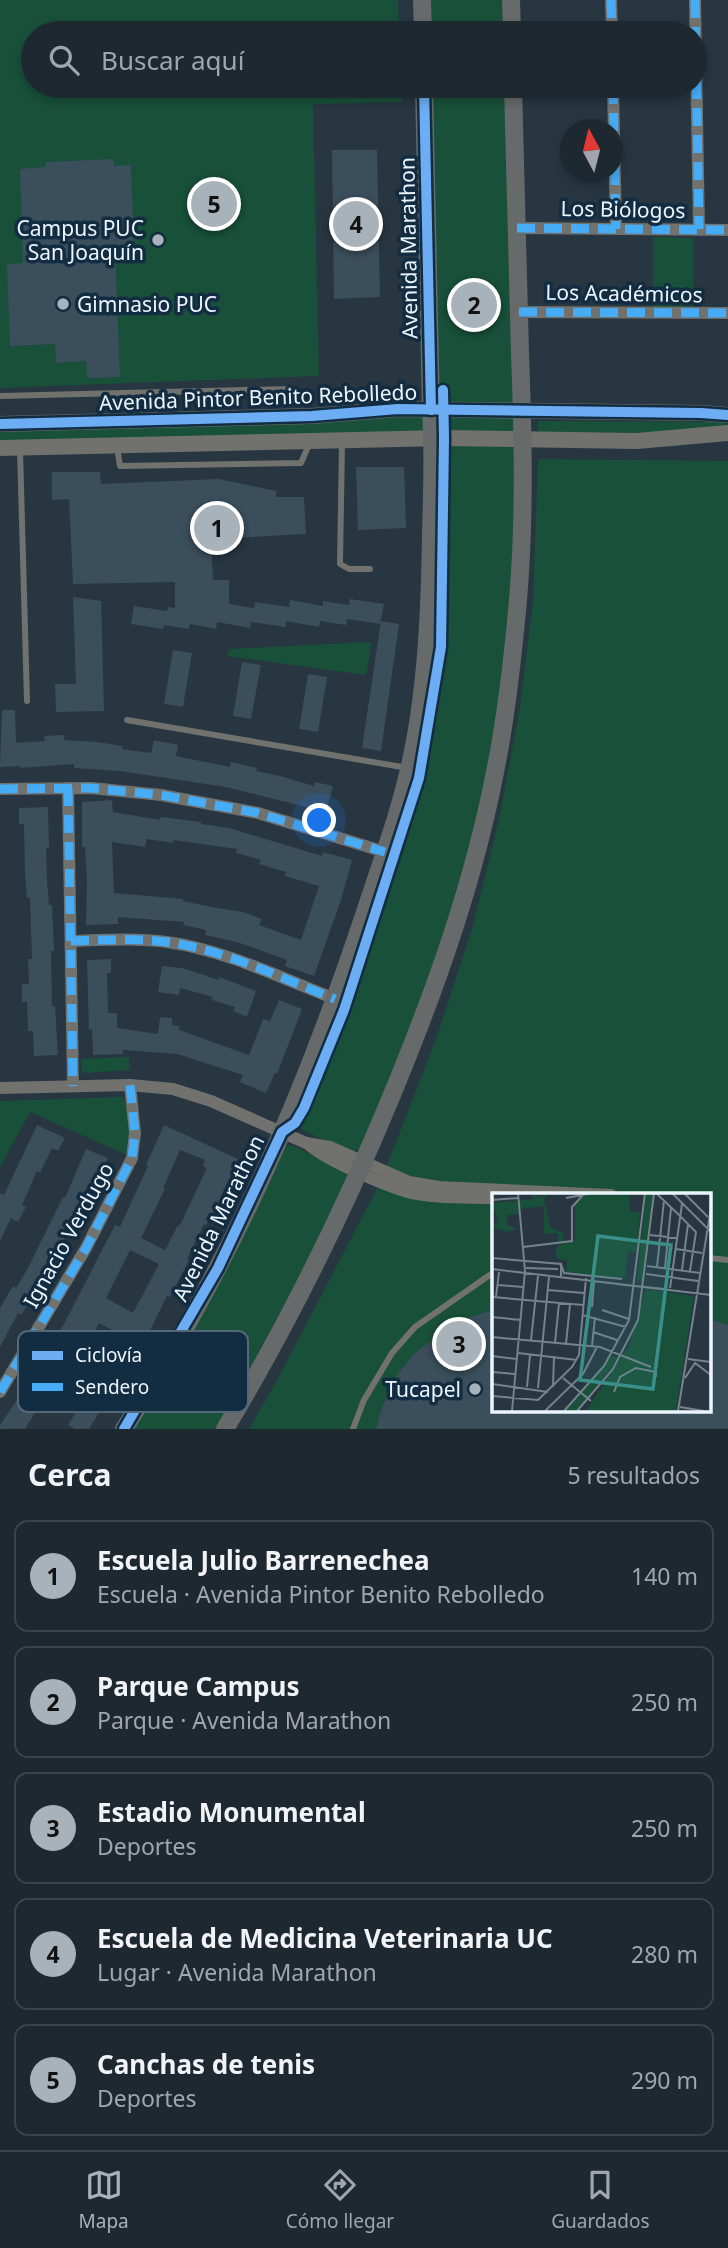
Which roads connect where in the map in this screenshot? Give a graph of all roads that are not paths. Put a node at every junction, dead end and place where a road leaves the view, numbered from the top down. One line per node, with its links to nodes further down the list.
1 (422, 0): 5 (main road)
2 (511, 0): 6 (main road)
3 (611, 0): 7 (street)
4 (695, 0): 8 (street)
5 (423, 21)
6 (512, 21)
7 (612, 21)
8 (695, 21)
9 (424, 98): 21 (main road, Avenida Marathon)
10 (513, 98): 13 (main road)
11 (613, 98): 14 (street)
12 (697, 98): 15 (street)
13 (517, 228): 14 (street, Los Biólogos); 17 (main road)
14 (616, 229): 15 (street, Los Biólogos)
15 (699, 229): 16 (street, Los Biólogos)
16 (728, 230)
17 (519, 312): 18 (street, Los Académicos); 22 (main road)
18 (728, 313)
19 (291, 389): 20 (lane)
20 (0, 396)
21 (430, 410): 22 (street, Avenida Pintor Benito Rebolledo); 24 (street, Avenida Pintor Benito Rebolledo); 26 (main road, Avenida Marathon)
22 (522, 410): 23 (street, Avenida Pintor Benito Rebolledo); 29 (main road)
23 (728, 415)
24 (0, 425)
25 (728, 433): 29 (street, Avenida Pintor Benito Rebolledo)
26 (433, 439): 28 (street, Avenida Pintor Benito Rebolledo); 29 (street, Avenida Pintor Benito Rebolledo); 36 (main road, Avenida Marathon)
27 (311, 440): 28 (street, Avenida Pintor Benito Rebolledo); 30 (street, Avenida Pintor Benito Rebolledo); 30 (lane)
28 (342, 440): 33 (lane)
29 (524, 440): 46 (main road)
30 (117, 445): 32 (street, Avenida Pintor Benito Rebolledo)
31 (0, 448): 32 (street, Avenida Pintor Benito Rebolledo)
32 (20, 448): 34 (lane)
33 (370, 569)
34 (27, 701)
35 (127, 720): 36 (lane)
36 (409, 768): 39 (main road, Avenida Marathon)
37 (68, 788): 38 (street); 39 (street); 40 (street)
38 (0, 789)
39 (385, 852): 41 (main road, Avenida Marathon)
40 (71, 941): 41 (street); 43 (street)
41 (335, 999): 45 (main road, Avenida Marathon)
42 (130, 1085): 43 (street); 45 (street); 52 (street, Ignacio Verdugo)
43 (73, 1086): 44 (street)
44 (0, 1088)
45 (282, 1132): 46 (street); 53 (main road, Avenida Marathon)
46 (361, 1167): 47 (street); 48 (street); 55 (main road)
47 (571, 1193)
48 (492, 1198)
49 (710, 1258): 50 (lane)
50 (728, 1259)
51 (492, 1273): 61 (lane)
52 (36, 1331)
53 (181, 1331)
54 (18, 1362): 56 (street, Ignacio Verdugo)
55 (248, 1387)
56 (0, 1392)
57 (134, 1412): 59 (main road, Avenida Marathon)
58 (234, 1412): 60 (main road)
59 (124, 1429)
60 (225, 1429)
61 (353, 1429)

